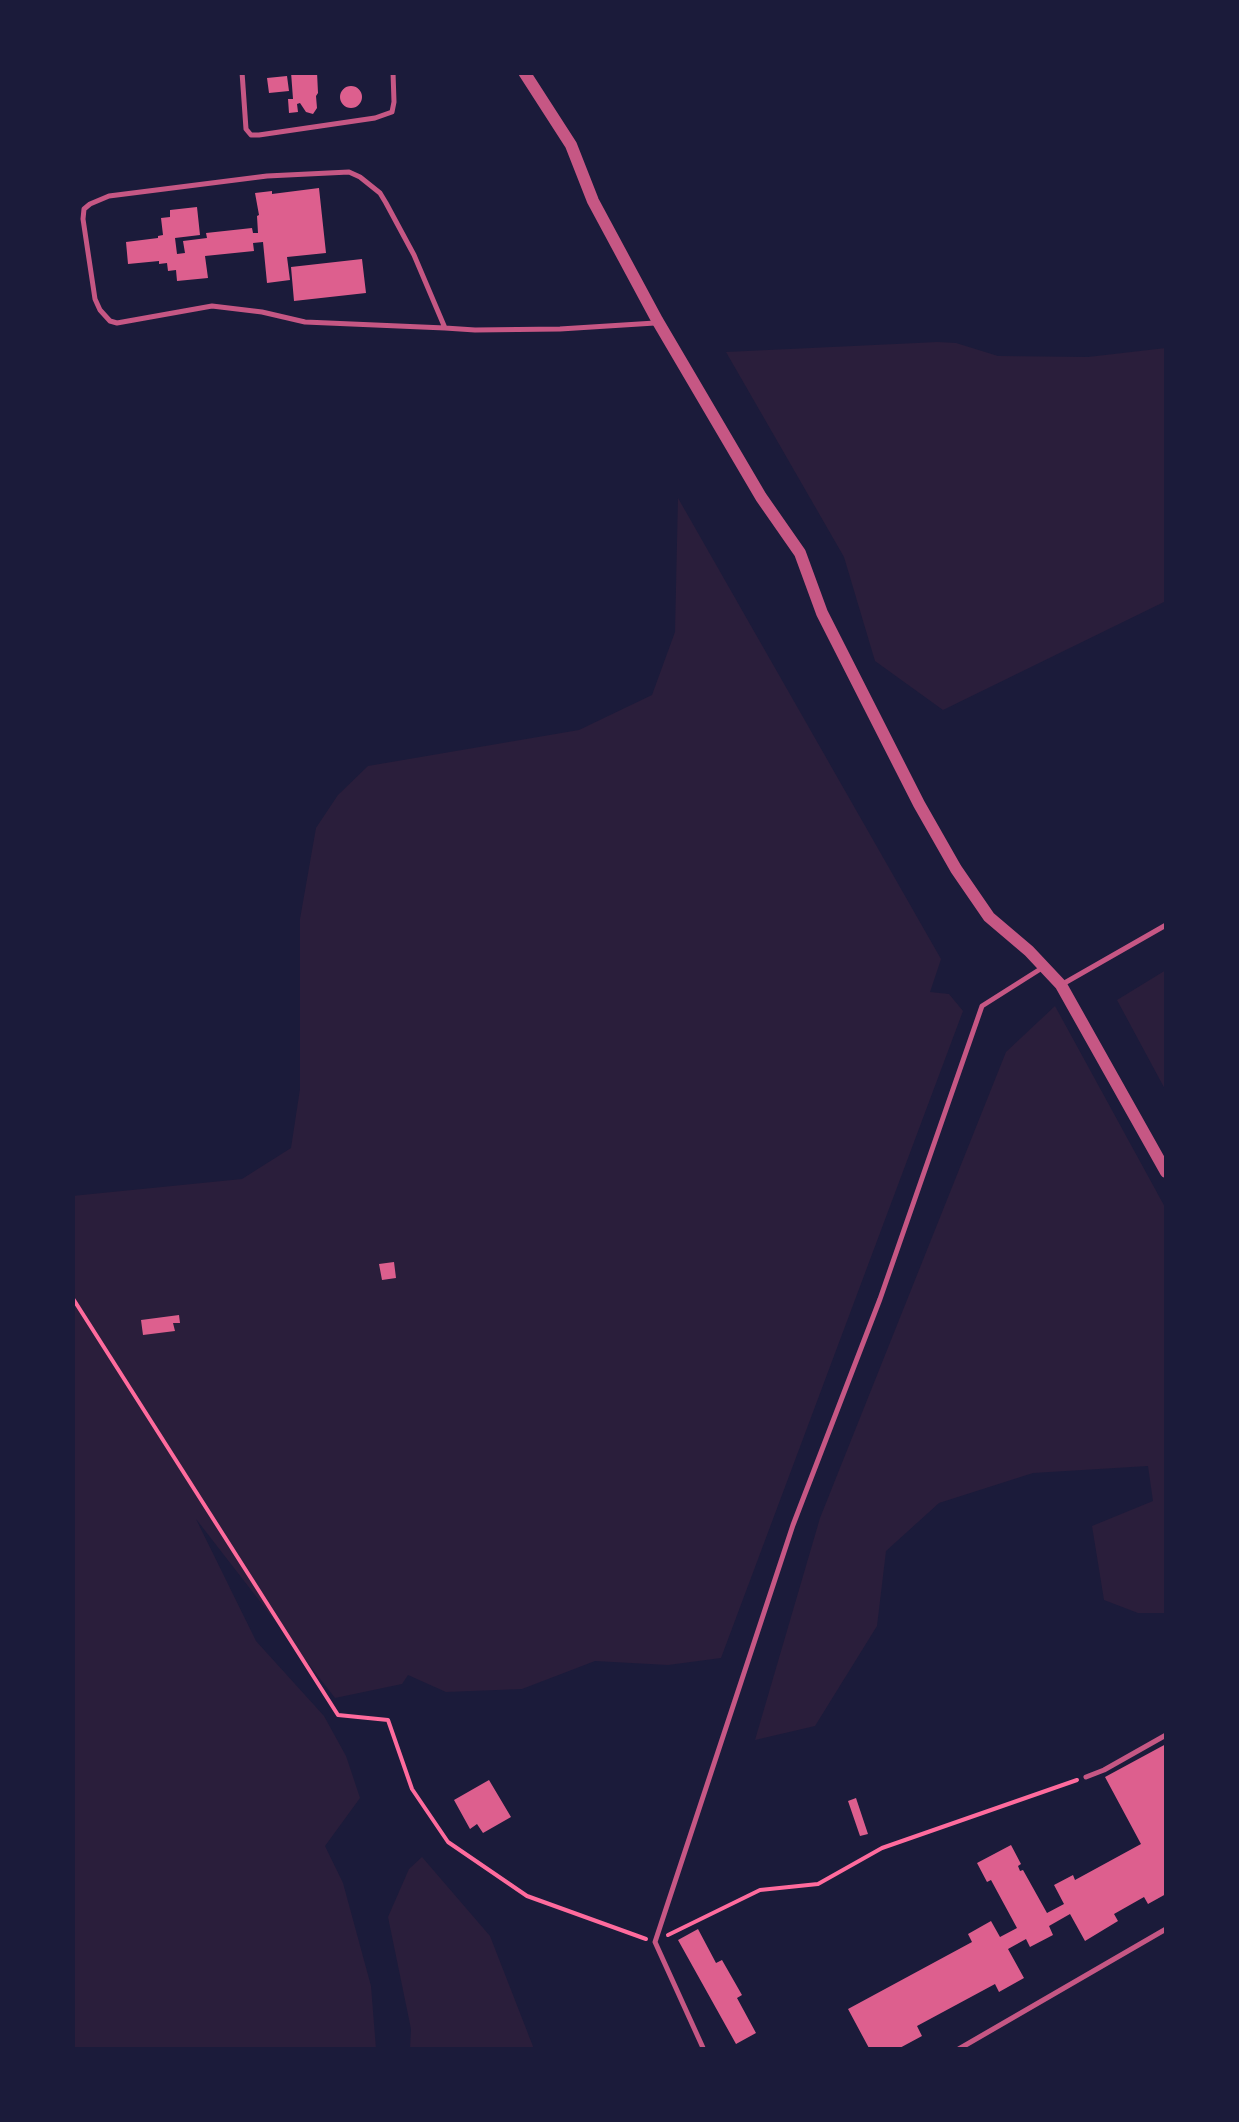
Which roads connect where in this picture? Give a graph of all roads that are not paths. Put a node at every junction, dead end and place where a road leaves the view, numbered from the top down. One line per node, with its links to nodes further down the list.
1 (242, 72): 2 (lane)
2 (393, 72)
3 (524, 72): 4 (street)
4 (658, 323): 5 (lane); 7 (street)
5 (445, 328): 5 (lane)
6 (1166, 925): 8 (lane)
7 (1044, 966): 8 (street); 13 (lane)
8 (1061, 985): 9 (street)
9 (1166, 1172)
10 (1166, 1735): 11 (lane)
11 (1086, 1776)
12 (1166, 1930): 14 (lane)
13 (704, 2050)
14 (956, 2050)

